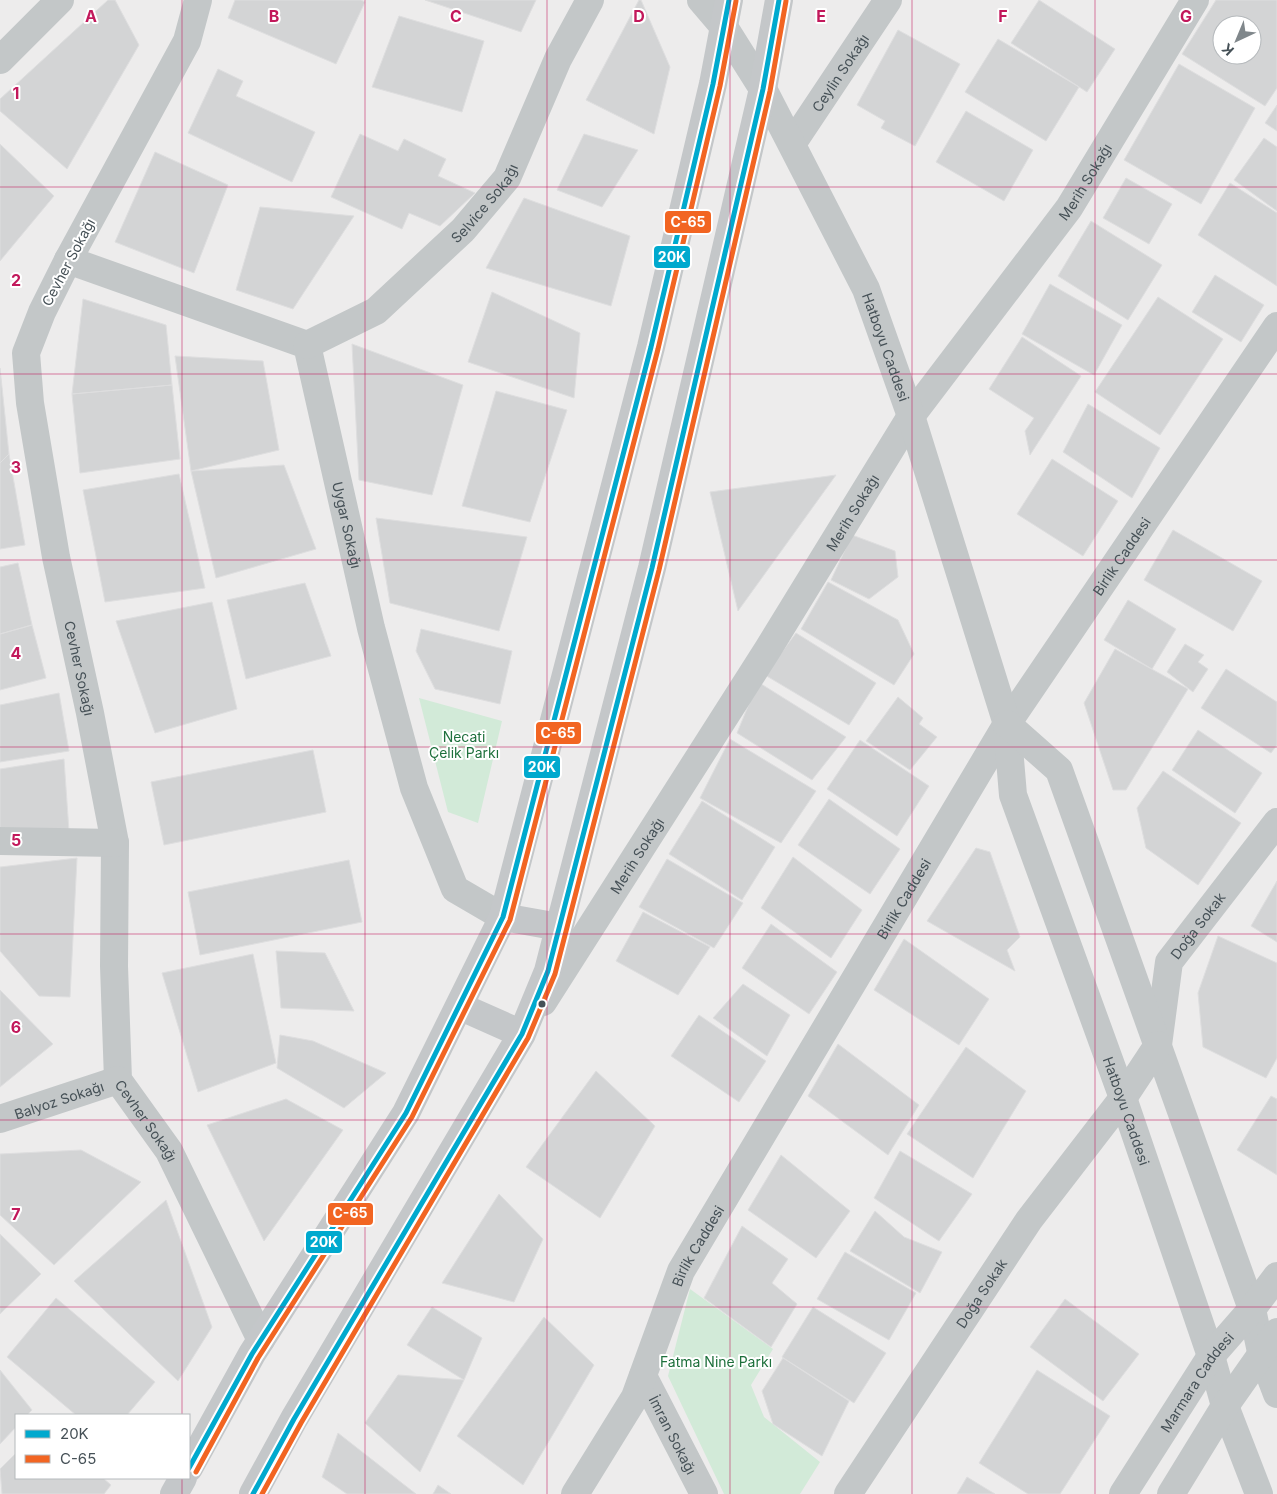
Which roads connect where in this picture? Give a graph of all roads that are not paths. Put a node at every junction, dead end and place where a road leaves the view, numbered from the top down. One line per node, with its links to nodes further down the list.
1 (60, 0): 10 (street)
2 (198, 0): 13 (street, Cevher Sokağı)
3 (590, 0): 15 (street, Selvice Sokağı)
4 (701, 0): 9 (street, Hatboyu Caddesi)
5 (729, 0): 9 (main road)
6 (779, 0): 11 (main road)
7 (888, 0): 12 (street, Ceylin Sokağı)
8 (1195, 0): 16 (street, Merih Sokağı)
9 (724, 27): 11 (street, Hatboyu Caddesi); 21 (main road)
10 (0, 60)
11 (763, 89): 12 (street, Hatboyu Caddesi); 22 (main road)
12 (792, 144): 16 (street, Hatboyu Caddesi)
13 (68, 260): 15 (street); 20 (street, Cevher Sokağı)
14 (1277, 326): 17 (street, Birlik Caddesi)
15 (307, 345): 21 (street, Uygar Sokağı)
16 (911, 416): 17 (street, Hatboyu Caddesi); 24 (street, Merih Sokağı)
17 (1007, 724): 25 (street); 27 (street, Hatboyu Caddesi); 34 (street, Birlik Caddesi)
18 (1277, 822): 25 (street, Doğa Sokak)
19 (0, 841): 20 (street)
20 (115, 843): 26 (street, Cevher Sokağı)
21 (503, 917): 22 (main road); 23 (main road)
22 (559, 927): 24 (main road)
23 (459, 1006): 24 (main road); 31 (main road)
24 (522, 1034): 40 (main road)
25 (1158, 1045): 27 (street, Doğa Sokak); 30 (street)
26 (118, 1080): 28 (street, Balyoz Sokağı); 31 (street, Cevher Sokağı)
27 (1123, 1098): 33 (street, Hatboyu Caddesi); 43 (street, Doğa Sokak)
28 (0, 1119)
29 (1277, 1276): 30 (street, Marmara Caddesi)
30 (1252, 1309): 32 (street); 33 (street, Marmara Caddesi)
31 (261, 1340): 37 (main road)
32 (1269, 1342): 35 (street); 36 (street)
33 (1211, 1356): 36 (street, Hatboyu Caddesi); 44 (street, Marmara Caddesi)
34 (643, 1376): 41 (street, Birlik Caddesi); 42 (street, İmran Sokağı)
35 (1277, 1394)
36 (1225, 1406): 45 (street); 46 (street, Hatboyu Caddesi)
37 (190, 1466)
38 (182, 1479): 39 (main road)
39 (174, 1494)
40 (253, 1494)
41 (575, 1494)
42 (704, 1494)
43 (848, 1494)
44 (1123, 1494)
45 (1171, 1494)
46 (1259, 1494)

